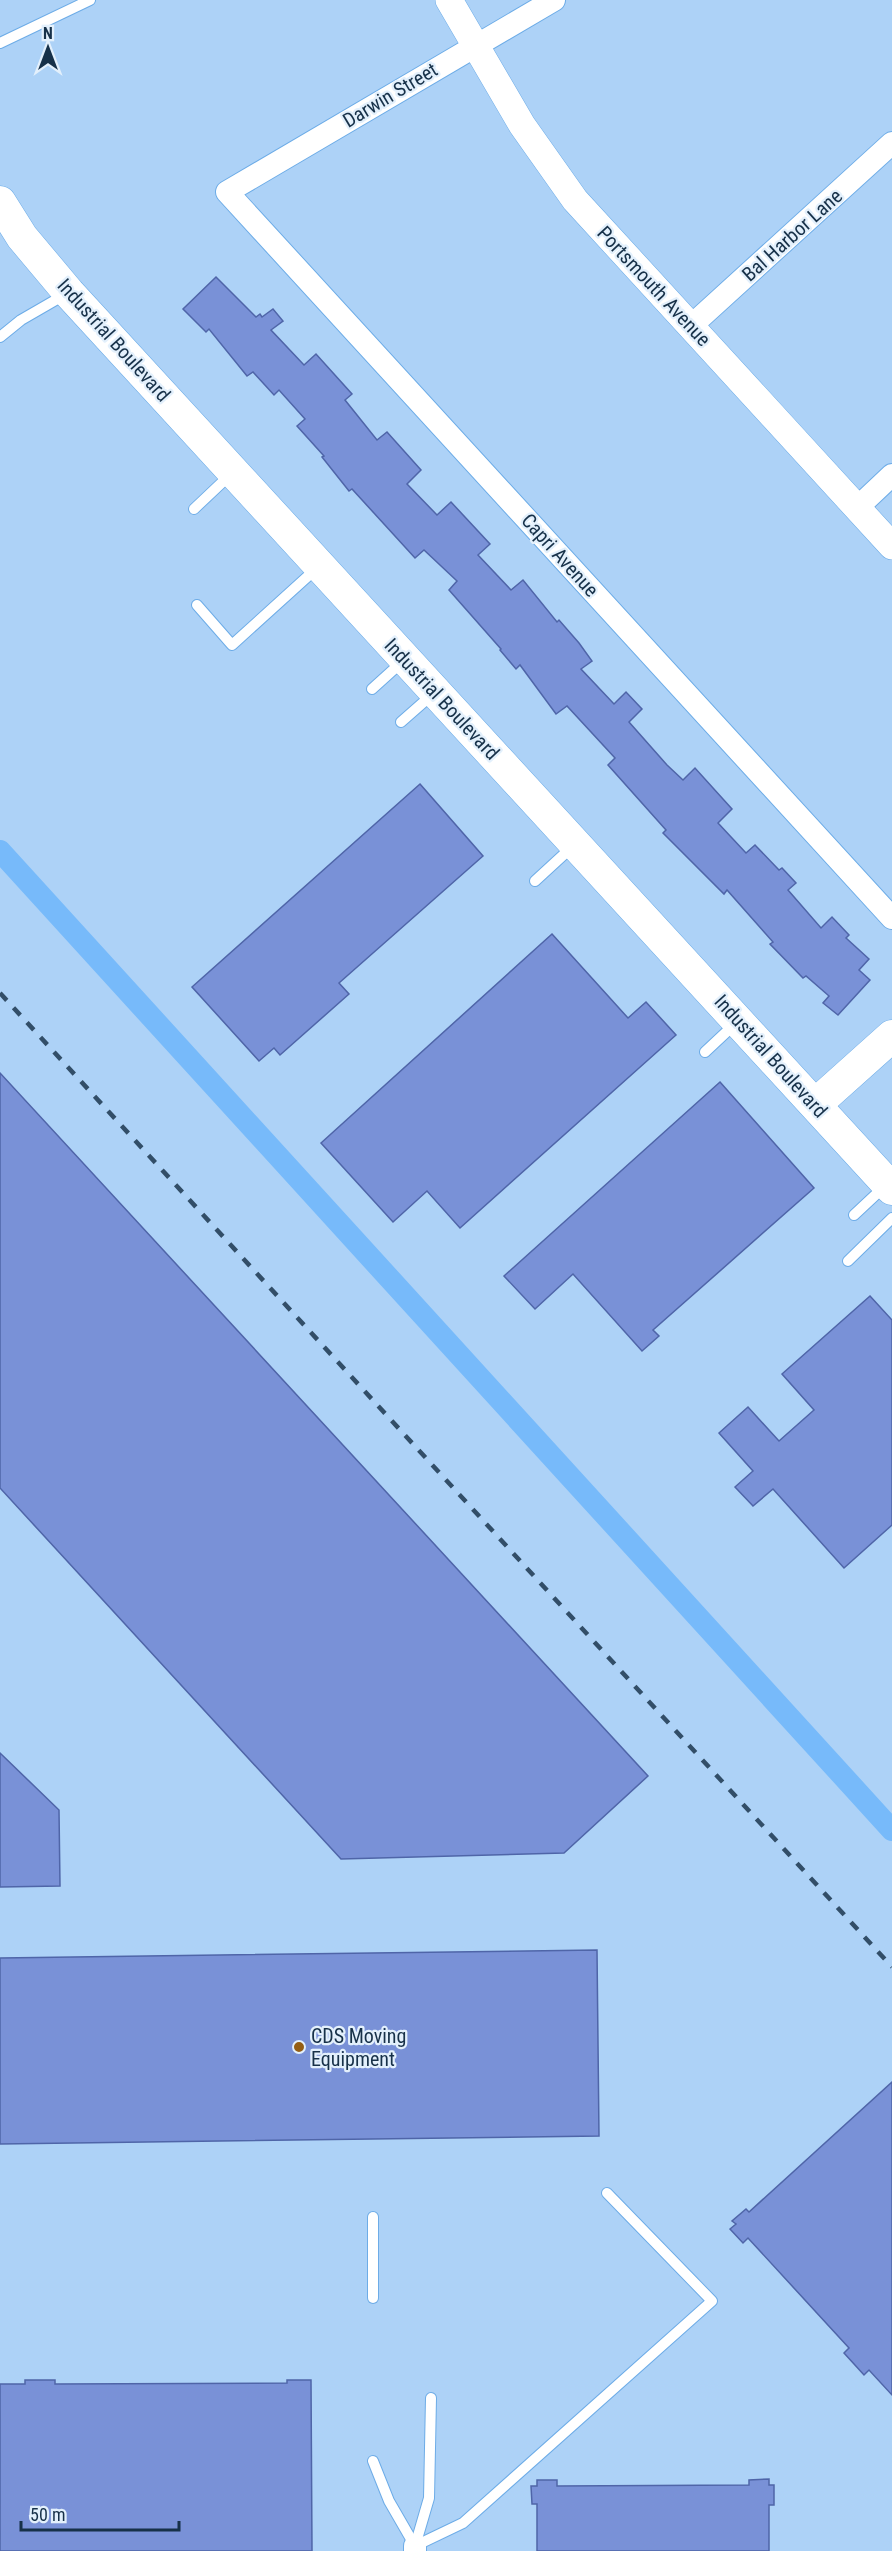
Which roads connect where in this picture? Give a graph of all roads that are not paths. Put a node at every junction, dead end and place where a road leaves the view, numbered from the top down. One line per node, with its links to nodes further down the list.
1 (90, 0): 4 (lane)
2 (449, 0): 5 (street, Portsmouth Avenue)
3 (554, 0): 5 (street, Darwin Street)
4 (0, 43)
5 (476, 44): 7 (street, Darwin Street); 10 (street, Portsmouth Avenue)
6 (892, 143): 10 (street, Bal Harbor Lane)
7 (227, 192): 25 (street, Capri Avenue)
8 (0, 202): 9 (main road, Industrial Boulevard)
9 (69, 293): 11 (lane); 12 (main road, Industrial Boulevard)
10 (691, 326): 14 (street, Portsmouth Avenue)
11 (0, 337)
12 (234, 472): 15 (lane); 17 (main road, Industrial Boulevard)
13 (892, 475): 14 (street)
14 (857, 508): 16 (street, Portsmouth Avenue)
15 (194, 509)
16 (892, 546)
17 (319, 566): 18 (lane); 19 (main road, Industrial Boulevard)
18 (197, 605)
19 (405, 658): 20 (lane); 21 (main road, Industrial Boulevard)
20 (372, 689)
21 (435, 691): 22 (lane); 23 (main road, Industrial Boulevard)
22 (401, 722)
23 (576, 844): 24 (lane); 26 (main road, Industrial Boulevard)
24 (535, 881)
25 (892, 918)
26 (739, 1021): 28 (lane); 29 (main road, Industrial Boulevard)
27 (892, 1036): 29 (main road)
28 (705, 1052)
29 (816, 1104): 30 (main road, Industrial Boulevard)
30 (890, 1187): 31 (lane)
31 (854, 1215)
32 (892, 1218): 33 (lane)
33 (848, 1261)
34 (607, 2193): 39 (lane)
35 (373, 2217): 36 (lane)
36 (373, 2298)
37 (431, 2398): 39 (lane)
38 (373, 2460): 39 (lane)
39 (415, 2548)

